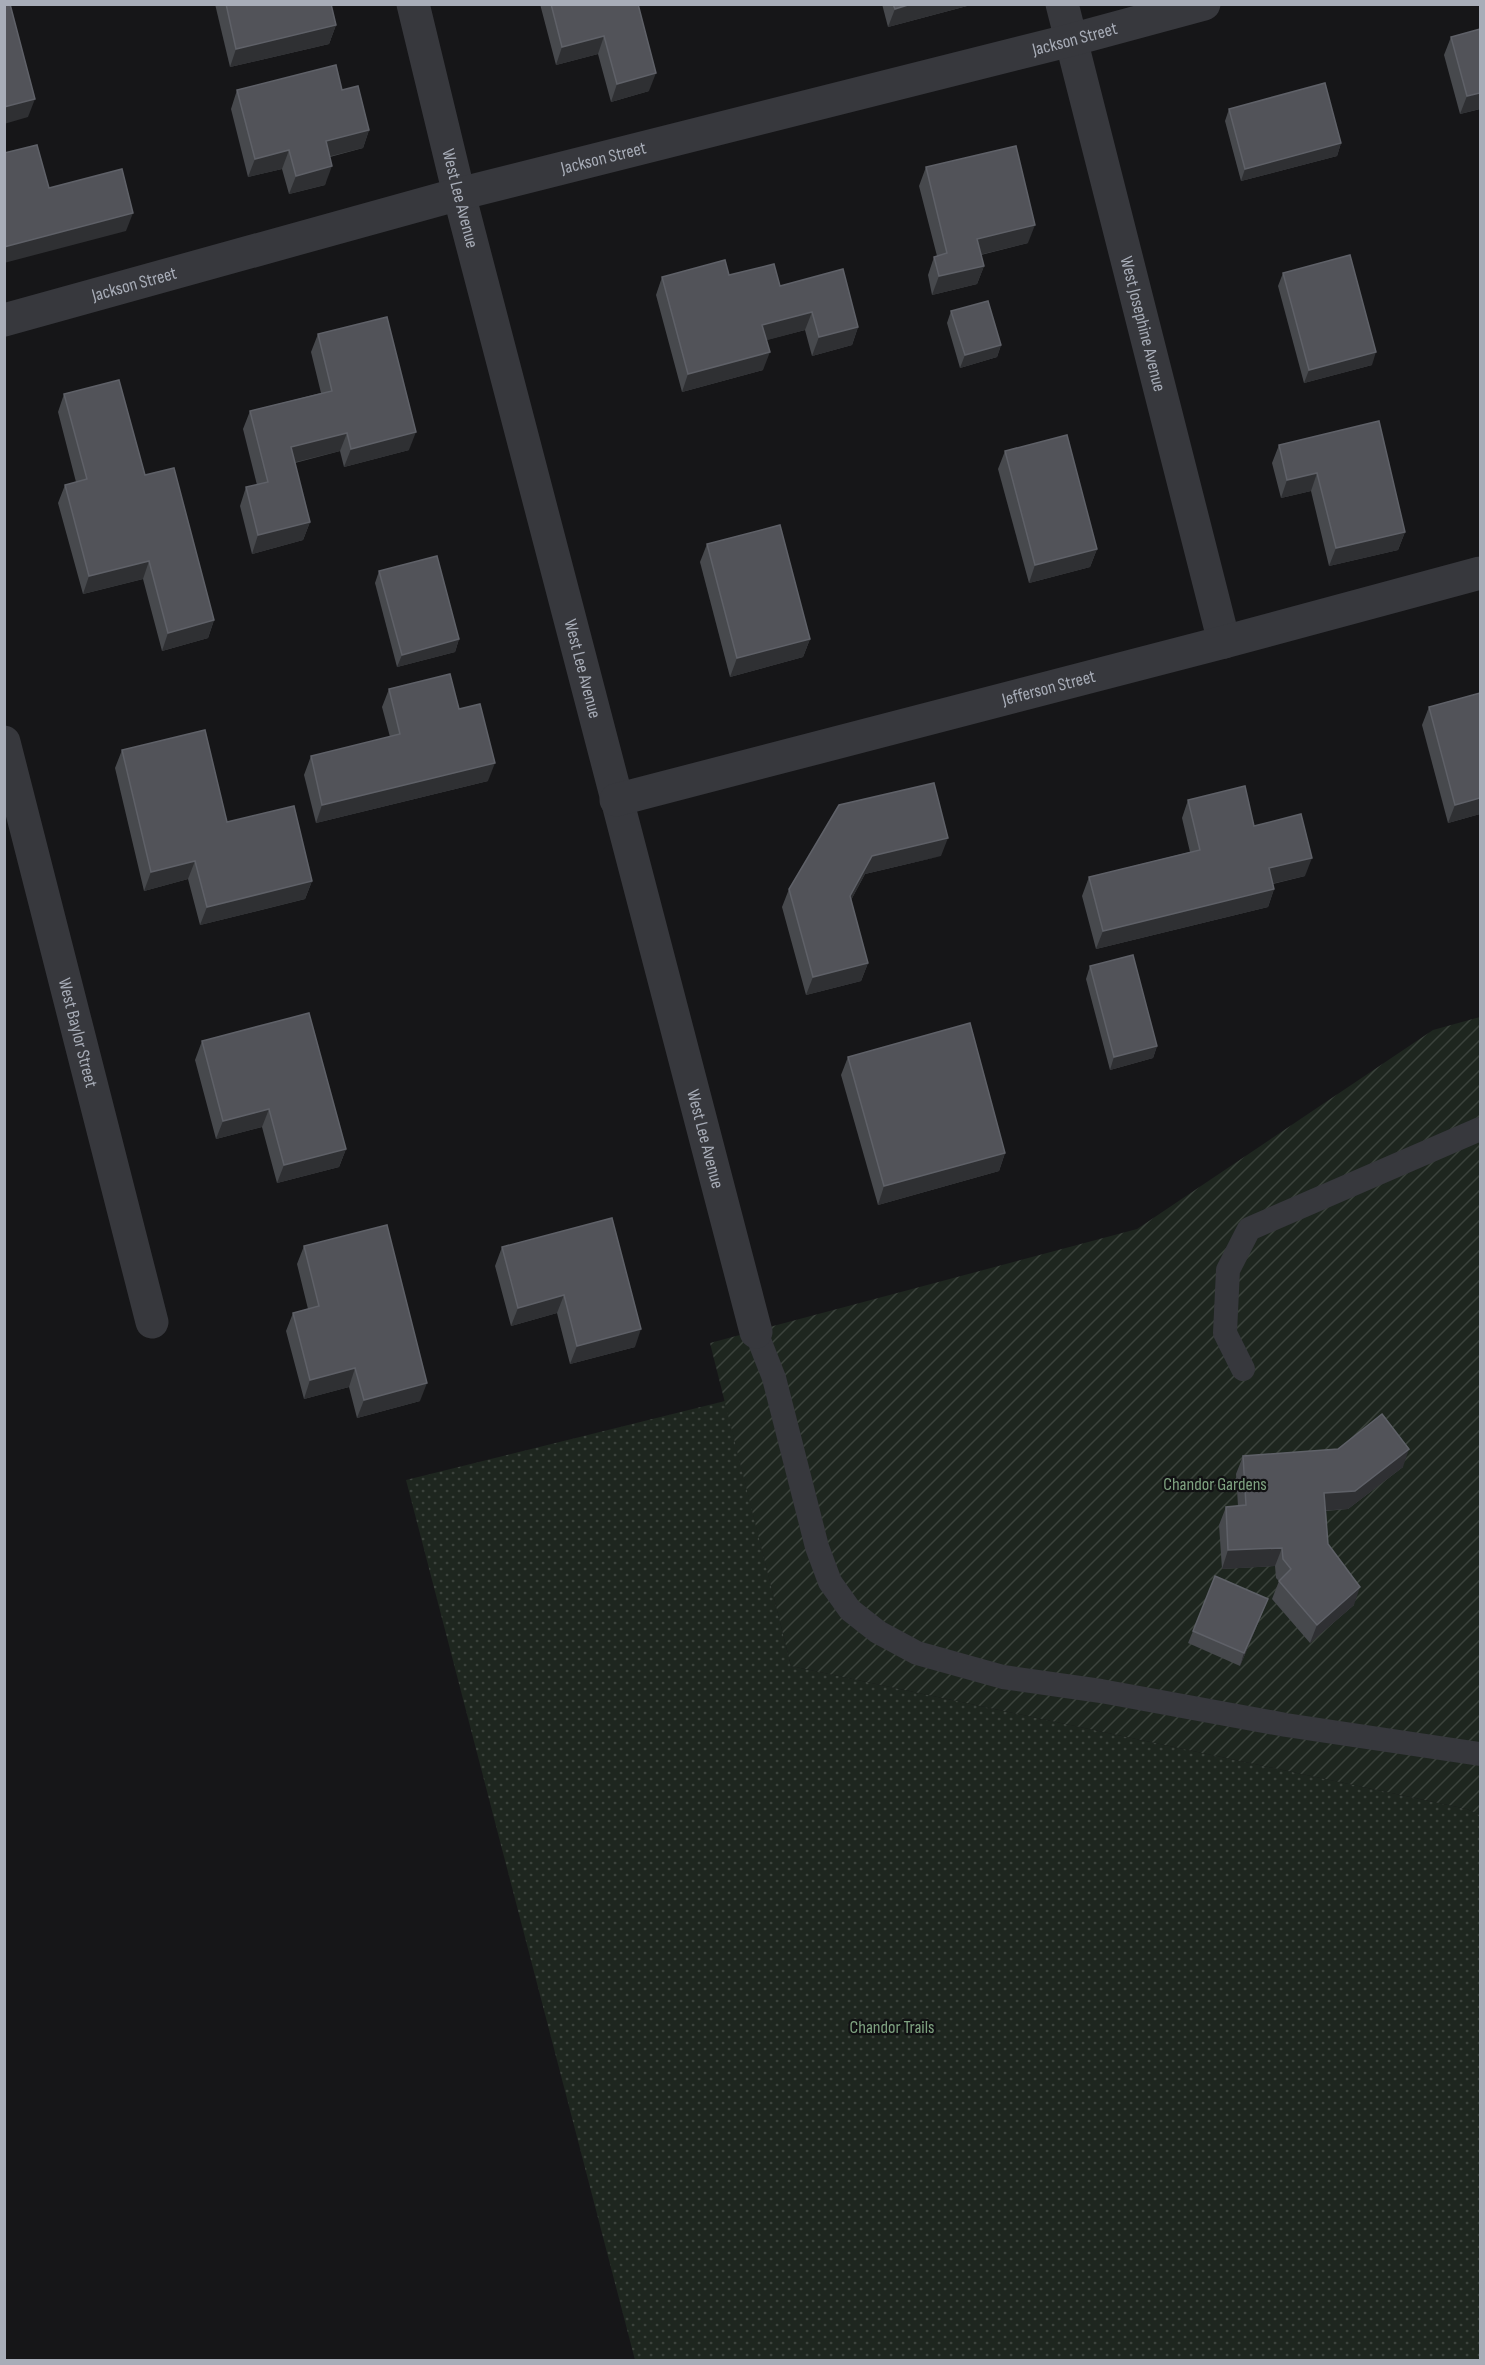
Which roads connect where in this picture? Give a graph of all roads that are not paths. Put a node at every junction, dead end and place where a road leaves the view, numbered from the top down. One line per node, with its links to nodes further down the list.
1 (413, 4): 5 (street, West Lee Avenue)
2 (1062, 4): 4 (street, West Josephine Avenue)
3 (1204, 4): 4 (street, Jackson Street)
4 (1071, 40): 5 (street, Jackson Street); 8 (street, West Josephine Avenue)
5 (459, 194): 6 (street, Jackson Street); 10 (street, West Lee Avenue)
6 (4, 320)
7 (1480, 573): 8 (street, Jefferson Street)
8 (1224, 642): 10 (street, Jefferson Street)
9 (4, 742): 12 (street, West Baylor Street)
10 (616, 800): 13 (street, West Lee Avenue)
11 (1480, 1129): 14 (lane)
12 (152, 1322)
13 (756, 1332): 15 (lane)
14 (1243, 1369)
15 (1480, 1754)

